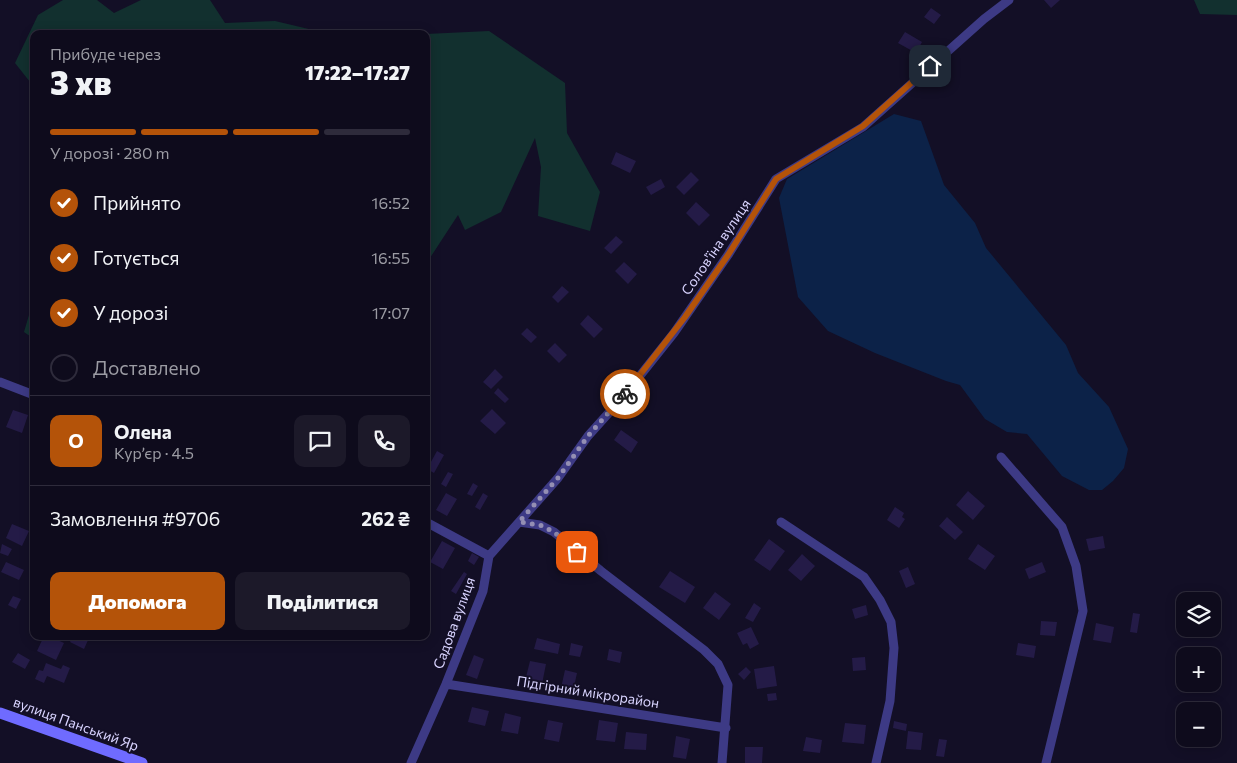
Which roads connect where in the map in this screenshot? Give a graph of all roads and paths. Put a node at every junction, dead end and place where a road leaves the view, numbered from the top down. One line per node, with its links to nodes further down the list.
1 (1010, 0): 5 (street, Солов'їна вулиця)
2 (0, 382): 3 (street)
3 (30, 393)
4 (1001, 457): 16 (street)
5 (519, 522): 8 (street, Солов'їна вулиця); 11 (street)
6 (781, 522): 15 (street)
7 (430, 524): 8 (street)
8 (489, 556): 9 (street, Садова вулиця)
9 (446, 684): 11 (street, Підгірний мікрорайон); 13 (street, Садова вулиця)
10 (0, 712): 12 (street, вулиця Панський Яр)
11 (726, 728): 14 (street)
12 (142, 763)
13 (411, 763)
14 (722, 763)
15 (876, 763)
16 (1046, 763)

